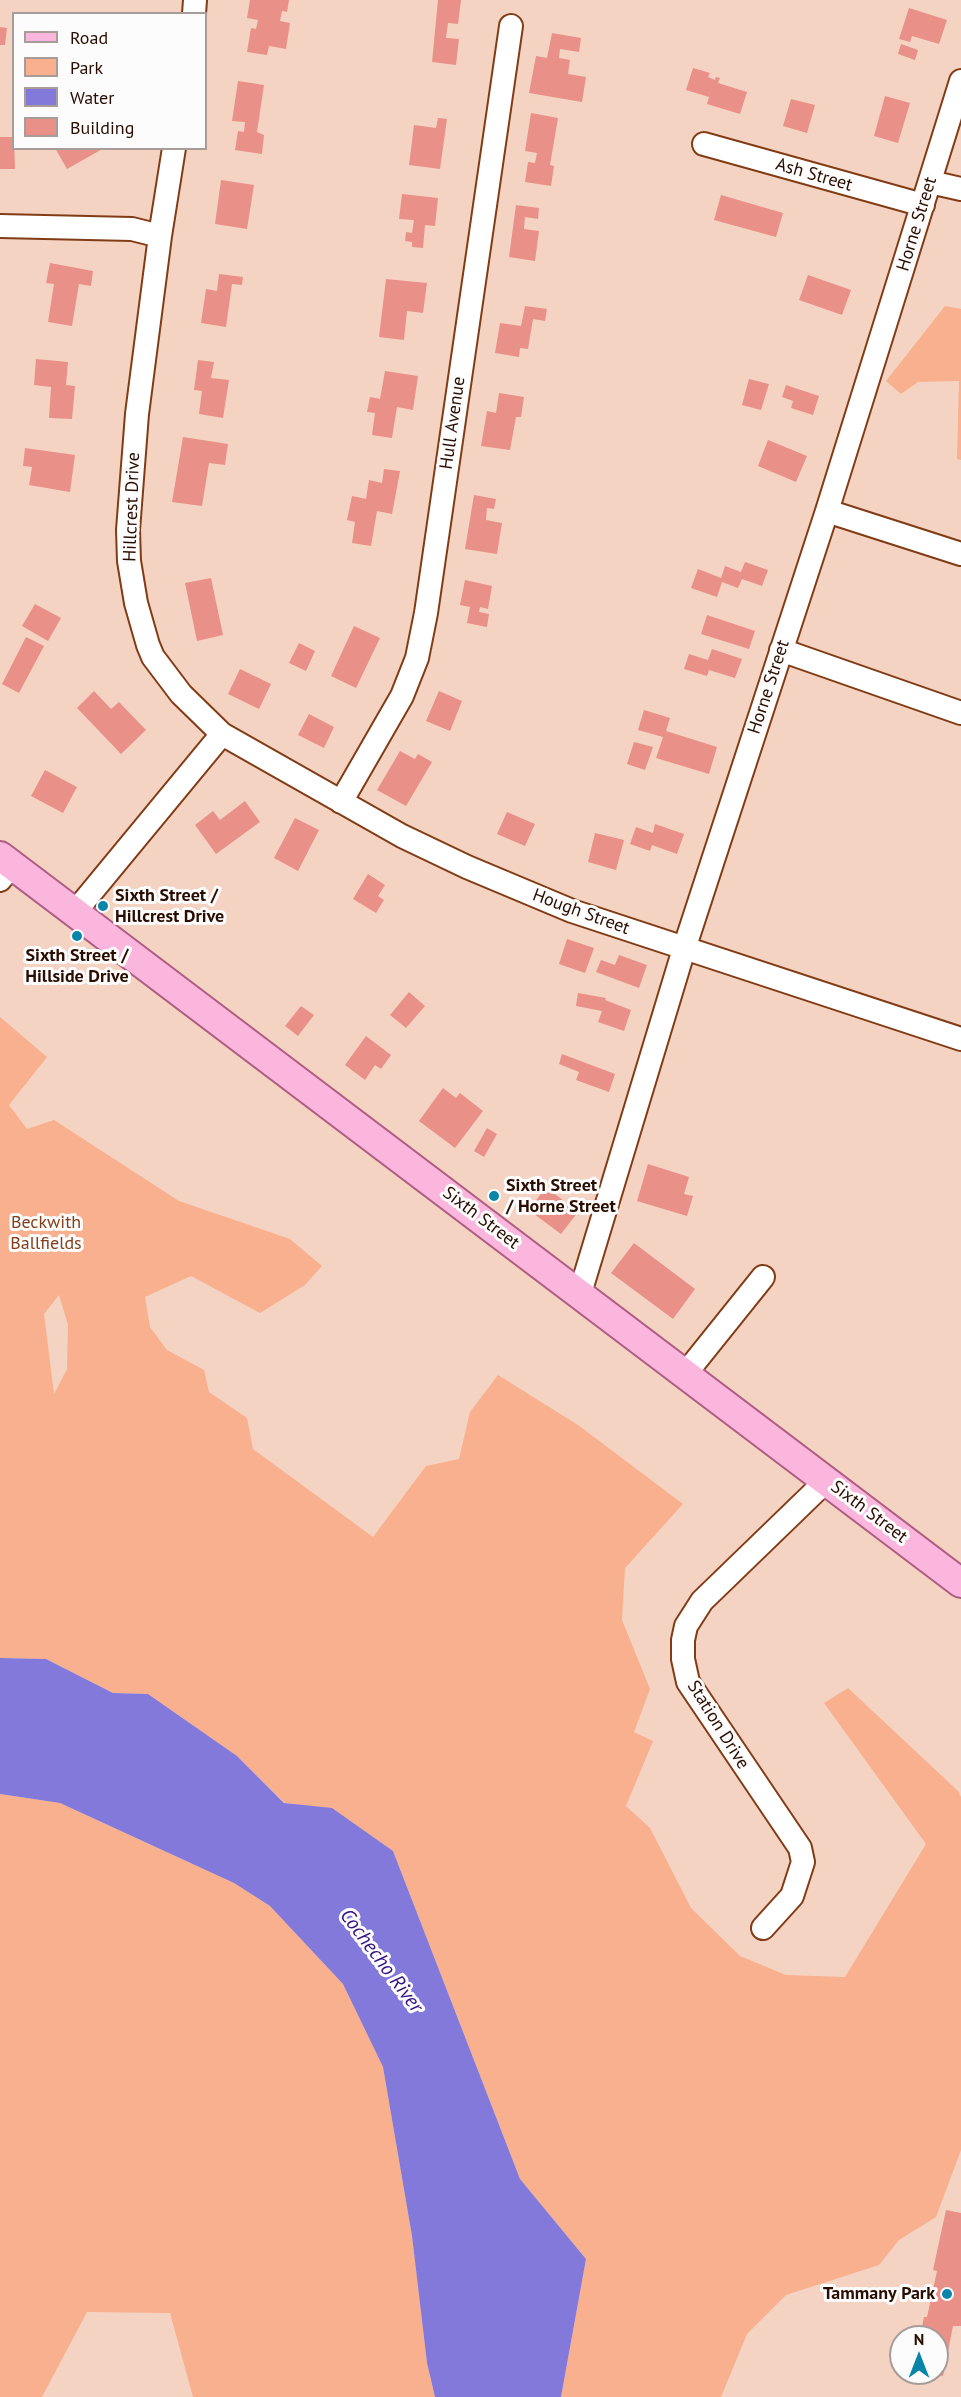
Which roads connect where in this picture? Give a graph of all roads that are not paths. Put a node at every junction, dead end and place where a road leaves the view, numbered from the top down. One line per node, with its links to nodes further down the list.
1 (511, 27): 15 (street, Hull Avenue)
2 (961, 81): 5 (street, Horne Street)
3 (704, 144): 7 (street, Ash Street)
4 (174, 150): 9 (street, Hillcrest Drive)
5 (930, 182): 6 (street); 7 (street, Horne Street)
6 (961, 189)
7 (923, 205): 10 (street, Horne Street)
8 (0, 226): 9 (street)
9 (160, 236): 14 (street, Hillcrest Drive)
10 (827, 511): 11 (street); 12 (street, Horne Street)
11 (961, 554)
12 (781, 650): 13 (street); 18 (street, Horne Street)
13 (961, 713)
14 (222, 734): 15 (street, Hough Street); 17 (street)
15 (341, 802): 18 (street, Hough Street)
16 (4, 867): 17 (main road, Sixth Street)
17 (75, 912): 21 (main road, Sixth Street)
18 (684, 949): 19 (street, Hough Street); 21 (street, Horne Street)
19 (961, 1039)
20 (763, 1277): 22 (street)
21 (580, 1293): 22 (main road, Sixth Street)
22 (686, 1373): 23 (main road, Sixth Street)
23 (827, 1480): 24 (main road, Sixth Street); 25 (street, Station Drive)
24 (961, 1583)
25 (763, 1928)

